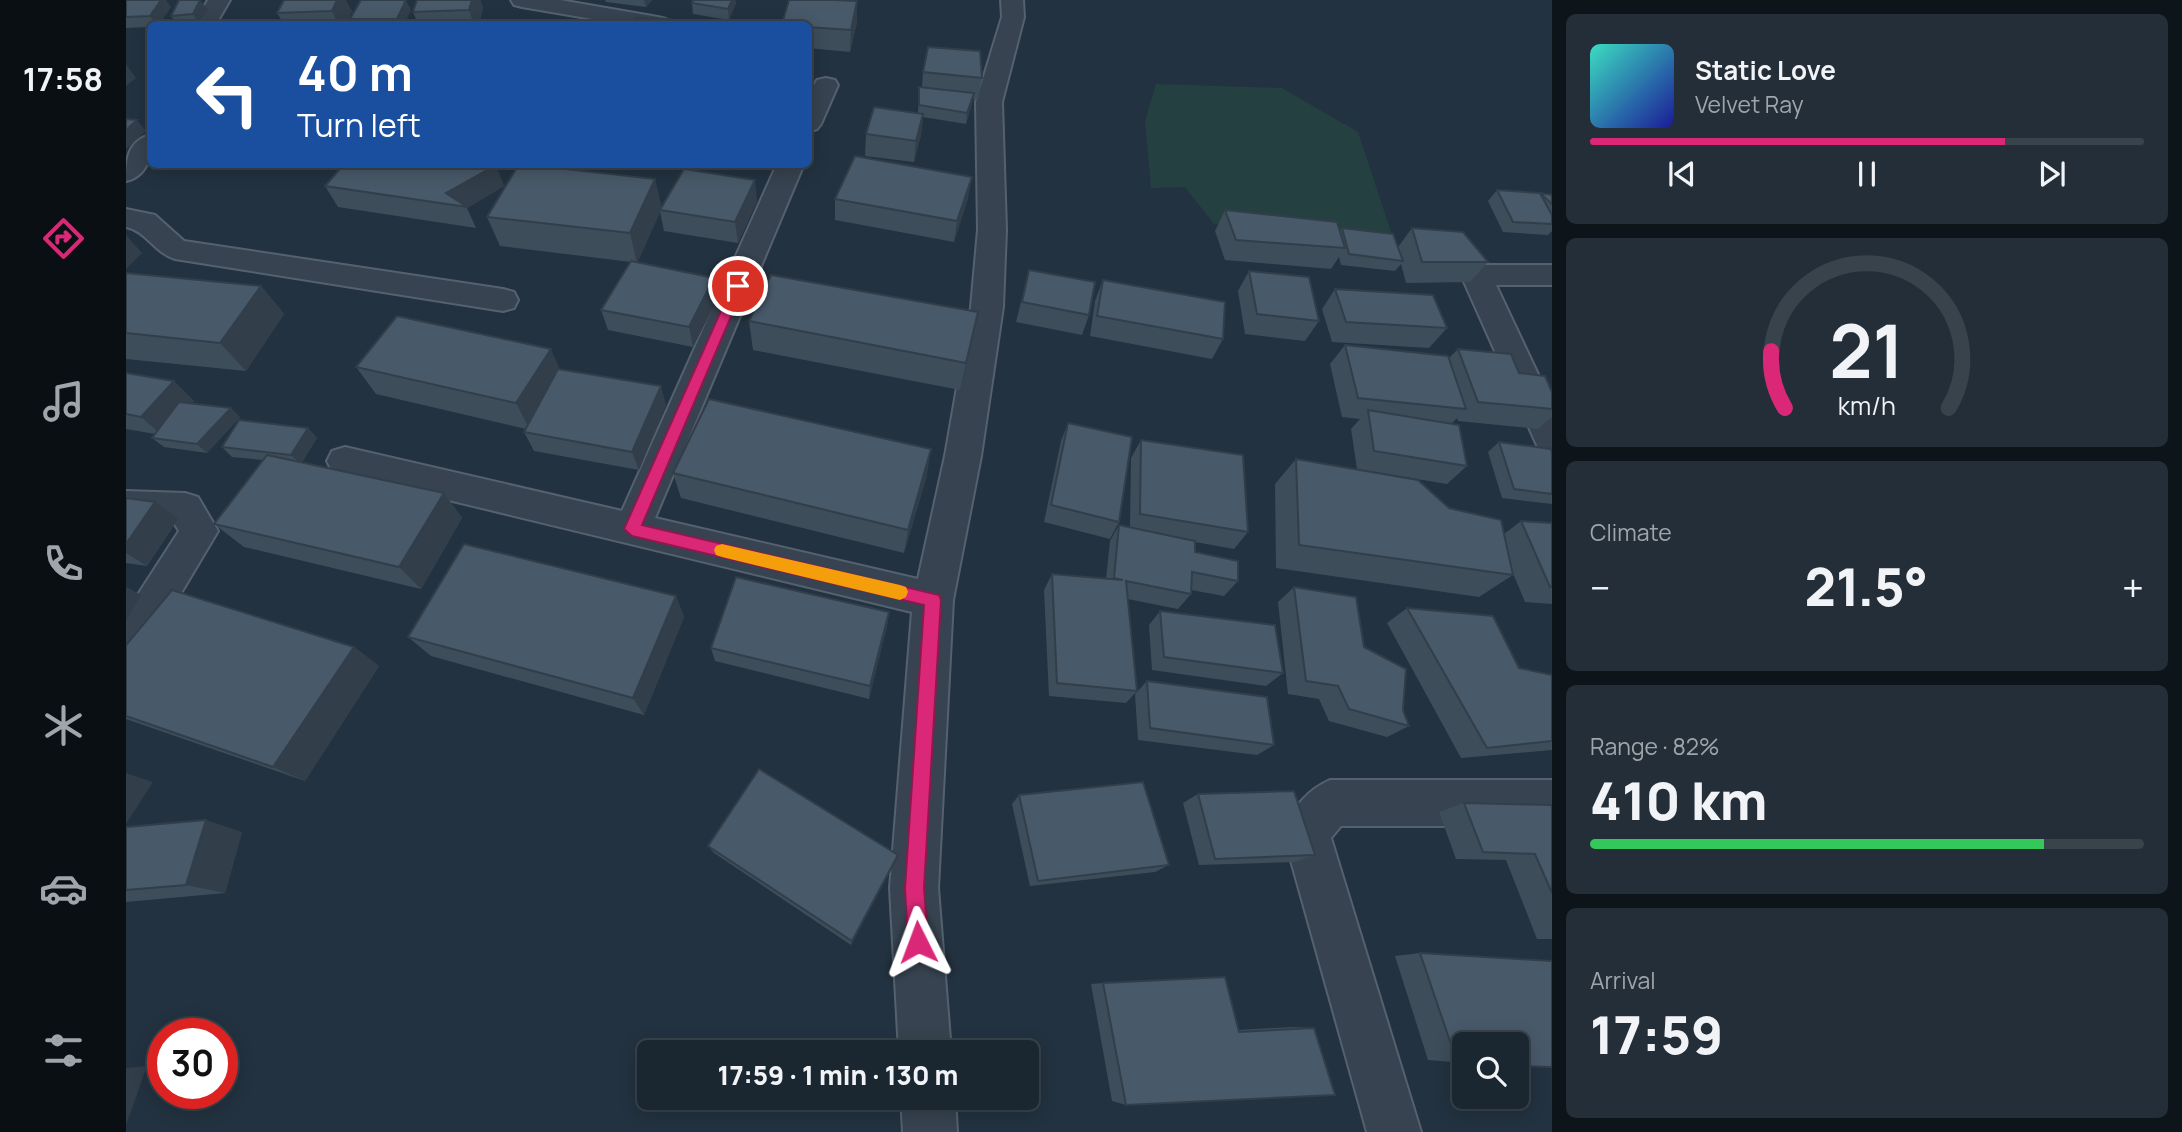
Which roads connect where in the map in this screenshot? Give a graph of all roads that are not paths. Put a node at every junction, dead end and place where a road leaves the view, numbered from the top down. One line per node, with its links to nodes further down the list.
1 (219, 0): 5 (street)
2 (523, 0): 4 (street)
3 (1012, 0): 19 (street)
4 (588, 19): 6 (street)
5 (207, 21)
6 (616, 21)
7 (825, 85): 8 (street)
8 (812, 115)
9 (147, 147): 11 (street)
10 (789, 168): 18 (street)
11 (126, 173)
12 (126, 218): 14 (street)
13 (1552, 275): 15 (street)
14 (503, 300)
15 (1549, 427)
16 (345, 461): 18 (street)
17 (126, 506): 20 (street)
18 (632, 529): 19 (street)
19 (933, 600): 22 (street)
20 (126, 649)
21 (1552, 803): 25 (street)
22 (924, 1040)
23 (929, 1110): 24 (street)
24 (930, 1132)
25 (1394, 1132)

